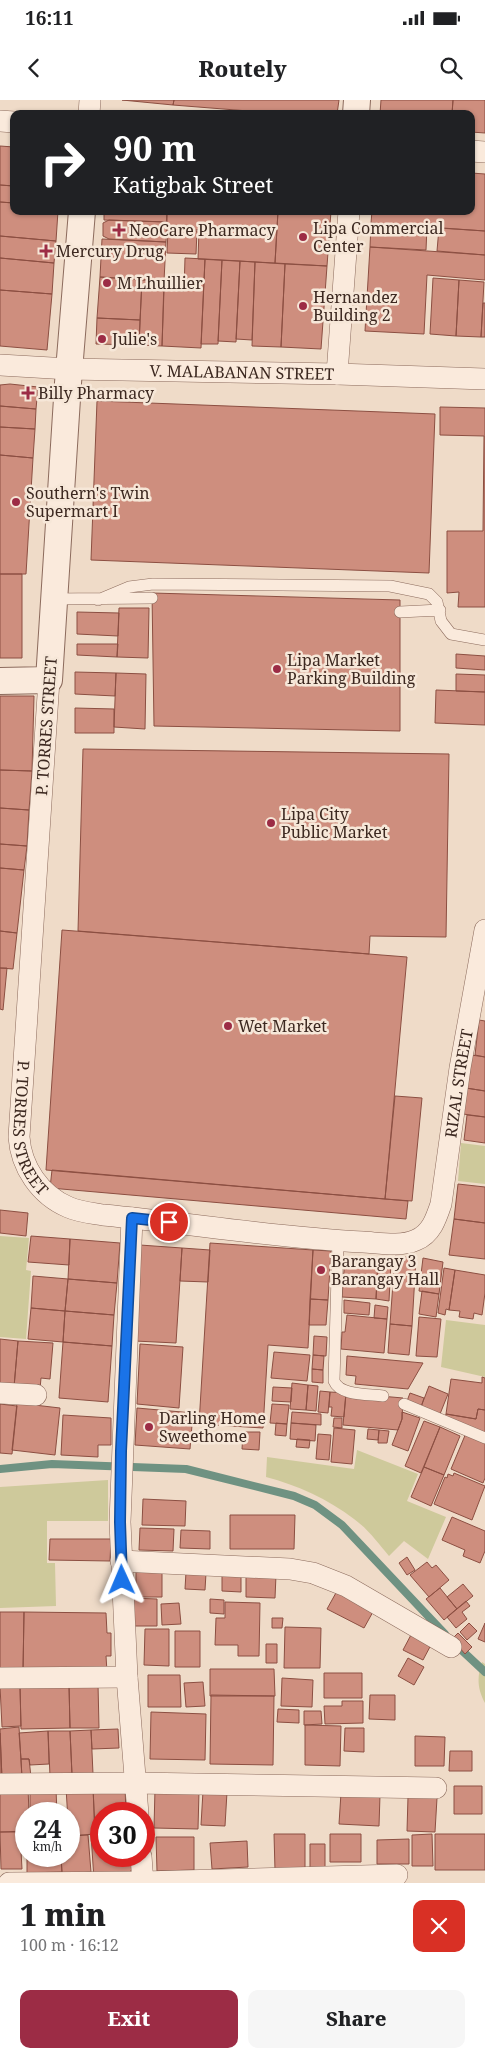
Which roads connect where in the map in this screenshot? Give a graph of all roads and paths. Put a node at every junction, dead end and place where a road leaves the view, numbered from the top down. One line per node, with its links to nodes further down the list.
1 (82, 215): 4 (street, P. TORRES STREET)
2 (349, 215): 5 (street)
3 (0, 365): 4 (street, V. MALABANAN STREET)
4 (69, 369): 5 (street, V. MALABANAN STREET); 8 (street, P. TORRES STREET)
5 (337, 374): 6 (street, V. MALABANAN STREET)
6 (485, 379)
7 (152, 598): 9 (lane)
8 (54, 599): 9 (lane); 13 (street, P. TORRES STREET)
9 (98, 600): 10 (lane)
10 (440, 610): 11 (lane); 12 (lane)
11 (400, 612)
12 (485, 640)
13 (49, 680): 14 (street); 16 (street, P. TORRES STREET)
14 (0, 681)
15 (485, 930): 17 (street, RIZAL STREET)
16 (132, 1218): 18 (street, P. TORRES STREET); 24 (street)
17 (426, 1235): 18 (street, P. TORRES STREET)
18 (338, 1241): 21 (lane)
19 (0, 1393): 20 (street)
20 (36, 1395)
21 (383, 1396)
22 (404, 1404): 23 (lane)
23 (485, 1438)
24 (121, 1561): 25 (street); 26 (street)
25 (451, 1647)
26 (127, 1677): 27 (street); 28 (street)
27 (0, 1678)
28 (135, 1783): 29 (street); 30 (street); 31 (street)
29 (0, 1784)
30 (436, 1788)
31 (137, 1802)
32 (142, 1867): 34 (street)
33 (397, 1875): 34 (street)
34 (143, 1882): 35 (street)
35 (9, 1883)

